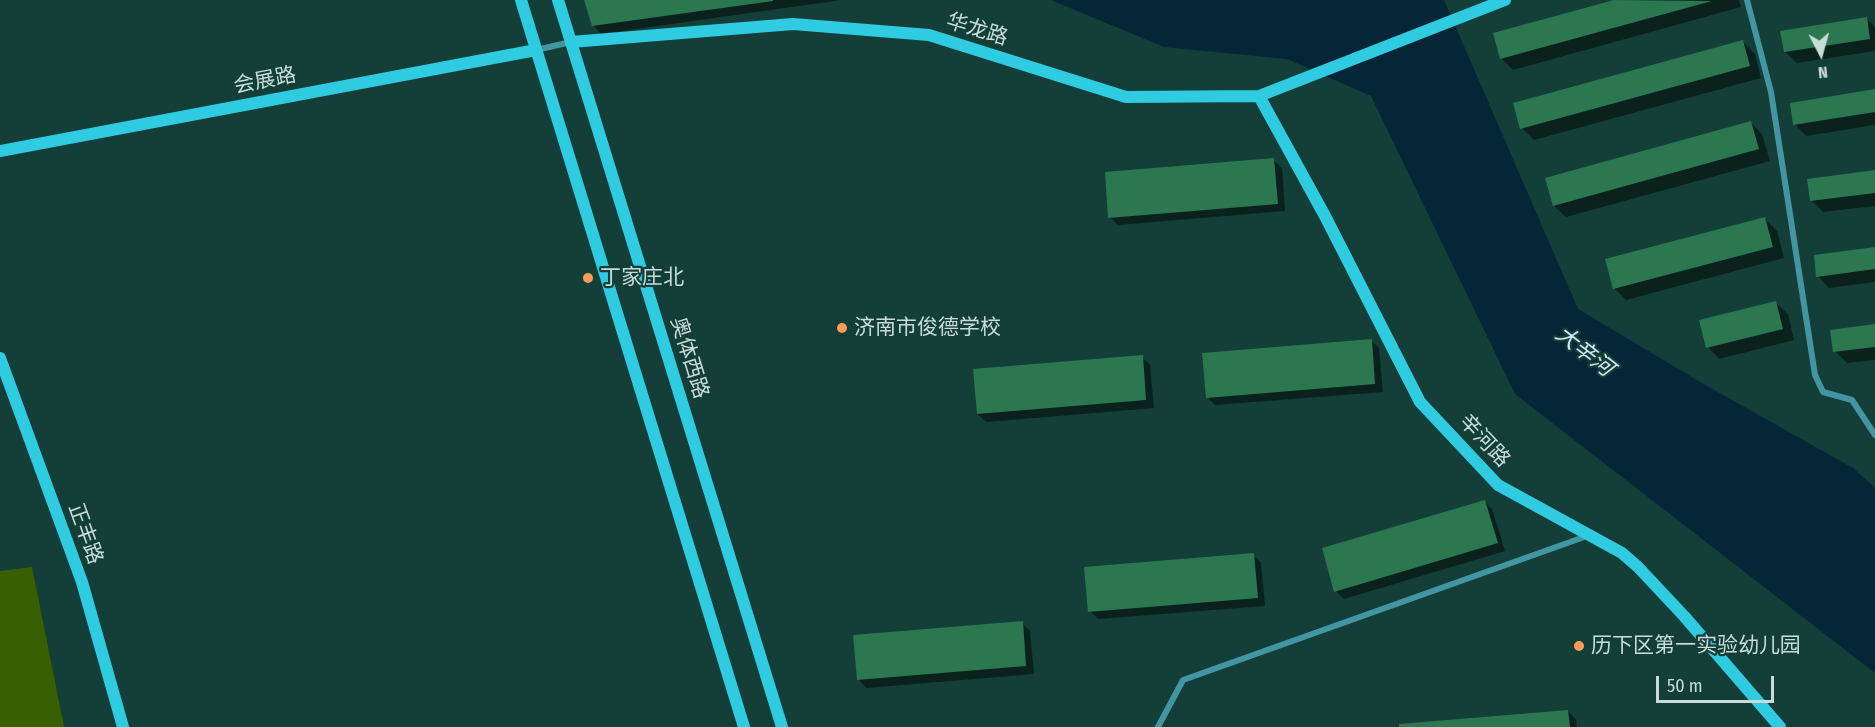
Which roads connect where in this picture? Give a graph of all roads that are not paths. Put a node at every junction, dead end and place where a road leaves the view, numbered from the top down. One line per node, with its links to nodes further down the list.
1 (521, 0): 6 (main road)
2 (558, 0): 5 (main road, 奥体西路)
3 (1505, 0): 7 (main road)
4 (1747, 0): 10 (street)
5 (571, 42): 6 (street); 7 (main road, 华龙路); 14 (main road, 奥体西路)
6 (536, 50): 8 (main road, 会展路); 13 (main road)
7 (1259, 96): 11 (main road, 辛河路)
8 (0, 151)
9 (0, 358): 12 (main road, 正丰路)
10 (1875, 435)
11 (1588, 536): 15 (street); 16 (main road, 辛河路)
12 (123, 727)
13 (744, 727)
14 (782, 727)
15 (1158, 727)
16 (1780, 727)

